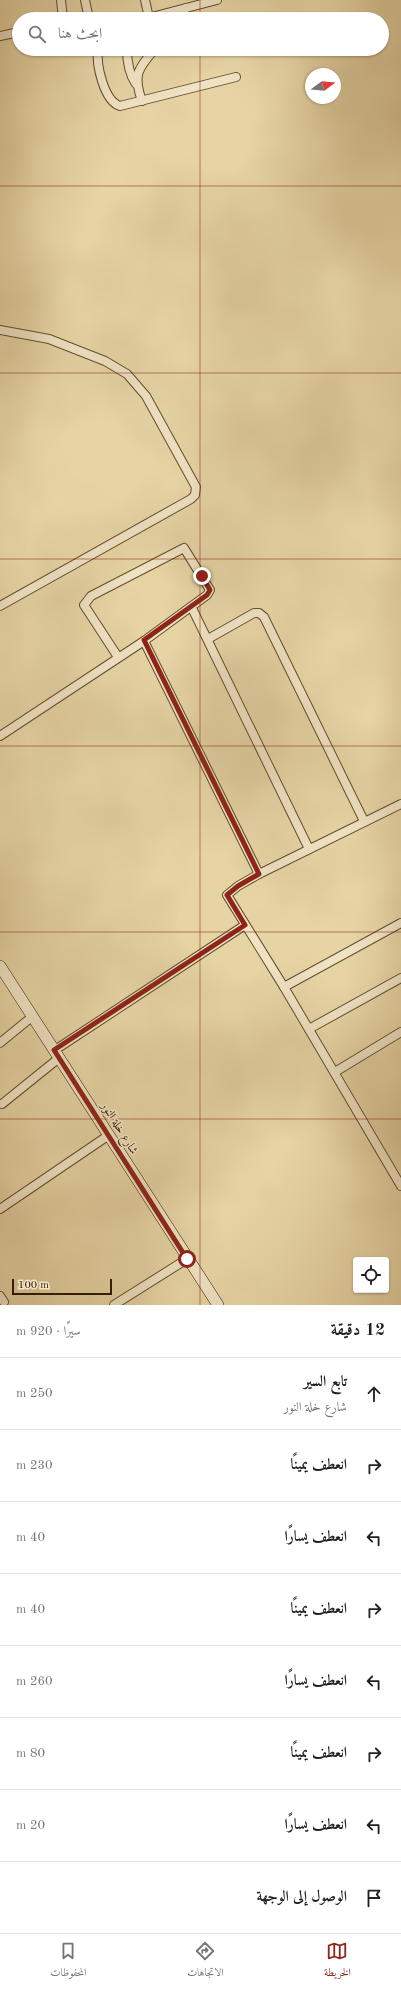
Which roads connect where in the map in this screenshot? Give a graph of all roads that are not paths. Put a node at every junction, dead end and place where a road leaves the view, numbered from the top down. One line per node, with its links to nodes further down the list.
1 (61, 0): 7 (street)
2 (85, 0): 8 (street)
3 (145, 0): 9 (street)
4 (216, 0): 5 (street)
5 (200, 2): 6 (street)
6 (186, 8): 10 (street); 11 (street)
7 (62, 12)
8 (88, 12)
9 (146, 12)
10 (170, 12)
11 (183, 12)
12 (12, 33): 13 (street)
13 (0, 36)
14 (97, 56): 19 (street)
15 (127, 56): 18 (street)
16 (149, 56): 18 (street)
17 (236, 77): 19 (street)
18 (136, 84): 19 (street)
19 (142, 101)
20 (0, 330): 21 (street)
21 (0, 606)
22 (192, 608): 23 (street); 24 (street); 25 (street)
23 (208, 639): 28 (street); 29 (street)
24 (144, 640): 25 (street); 30 (street)
25 (118, 657): 26 (street)
26 (0, 736)
27 (401, 804): 28 (street)
28 (364, 821): 29 (street)
29 (309, 849): 30 (street)
30 (259, 874): 32 (street)
31 (401, 924): 35 (street)
32 (245, 925): 35 (street); 40 (street)
33 (0, 966): 36 (street, شارع خلة النور)
34 (401, 978): 37 (street)
35 (284, 987): 37 (street)
36 (34, 1016): 39 (street); 40 (street, شارع خلة النور)
37 (309, 1029): 41 (street)
38 (401, 1032): 41 (street)
39 (0, 1043)
40 (57, 1054): 42 (street); 43 (street, شارع خلة النور)
41 (335, 1072): 44 (street)
42 (2, 1104)
43 (109, 1135): 45 (street); 46 (street, شارع خلة النور)
44 (401, 1186)
45 (0, 1209)
46 (187, 1259): 47 (street); 48 (street, شارع خلة النور)
47 (114, 1305)
48 (218, 1305)

